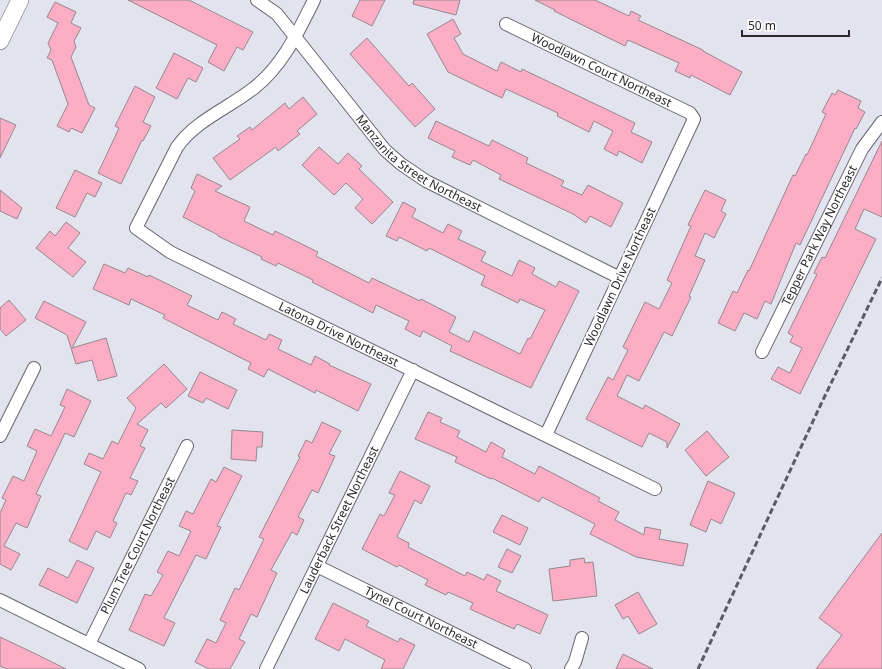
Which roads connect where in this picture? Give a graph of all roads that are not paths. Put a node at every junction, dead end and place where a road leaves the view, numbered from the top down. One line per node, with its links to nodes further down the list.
1 (20, 0): 6 (street)
2 (257, 0): 5 (street, Manzanita Street Northeast)
3 (314, 0): 5 (street)
4 (506, 24): 7 (street, Woodlawn Court Northeast)
5 (296, 36): 9 (street, Manzanita Street Northeast); 12 (street, Latona Drive Northeast)
6 (0, 41)
7 (694, 119): 9 (street, Woodlawn Drive Northeast)
8 (882, 122): 10 (street, Tepper Park Way Northeast)
9 (620, 278): 13 (street, Woodlawn Drive Northeast)
10 (762, 352)
11 (34, 368): 14 (street)
12 (413, 370): 13 (street, Latona Drive Northeast); 17 (street, Lauderback Street Northeast)
13 (546, 435): 16 (street, Latona Drive Northeast)
14 (0, 436)
15 (187, 446): 20 (street, Plum Tree Court Northeast)
16 (655, 489)
17 (316, 566): 22 (street, Lauderback Street Northeast); 23 (street, Tynel Court Northeast)
18 (0, 600): 20 (street)
19 (582, 638): 24 (street)
20 (89, 644): 21 (street)
21 (139, 669)
22 (266, 669)
23 (525, 669)
24 (571, 669)

